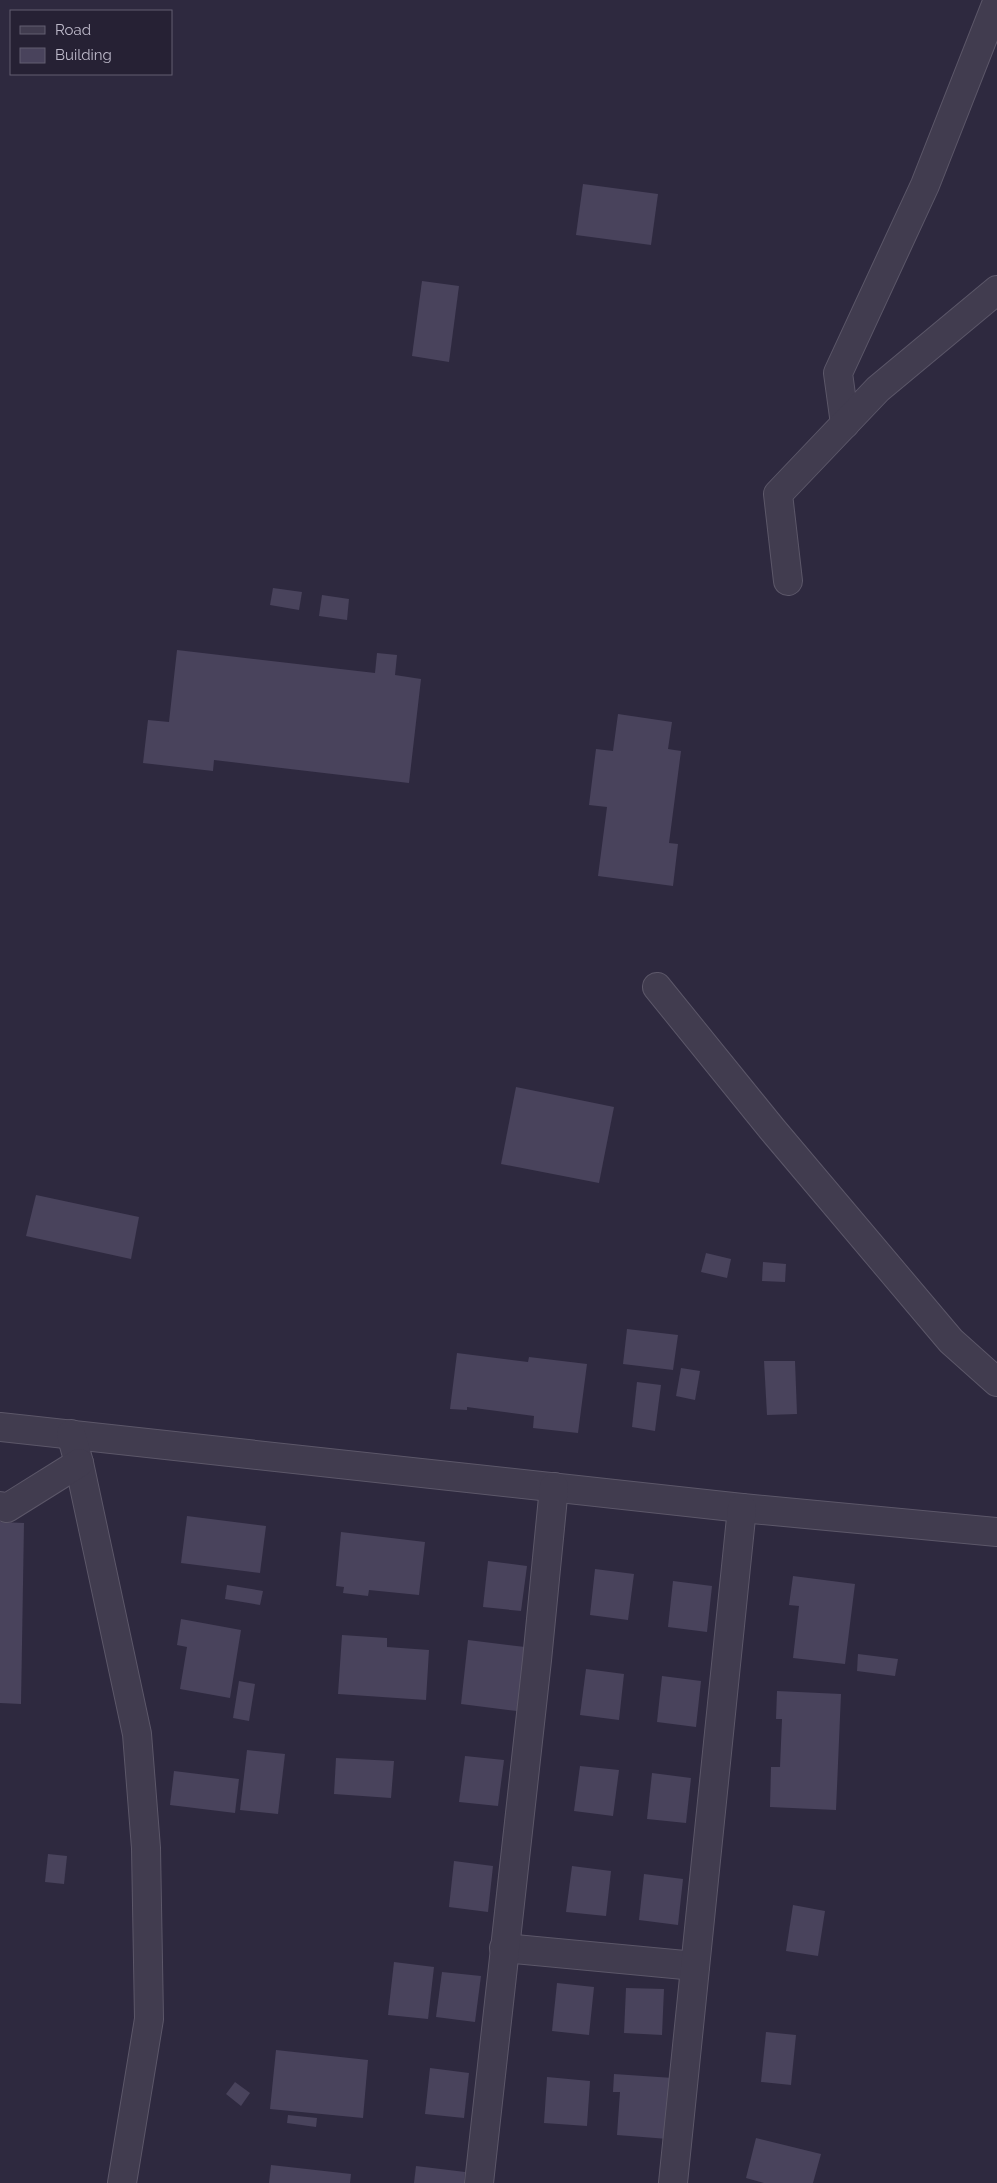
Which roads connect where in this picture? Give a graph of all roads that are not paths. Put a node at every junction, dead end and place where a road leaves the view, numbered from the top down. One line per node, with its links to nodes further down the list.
1 (997, 2): 3 (street)
2 (997, 290): 3 (street)
3 (845, 424): 4 (street)
4 (788, 581)
5 (657, 987): 6 (street)
6 (997, 1382)
7 (0, 1427): 8 (street)
8 (71, 1434): 9 (street); 10 (street)
9 (80, 1463): 11 (street); 16 (street)
10 (554, 1487): 12 (street); 14 (street)
11 (0, 1506)
12 (742, 1508): 13 (street); 15 (street)
13 (997, 1532)
14 (504, 1948): 15 (street); 17 (street)
15 (695, 1966): 18 (street)
16 (122, 2183)
17 (479, 2183)
18 (673, 2183)

